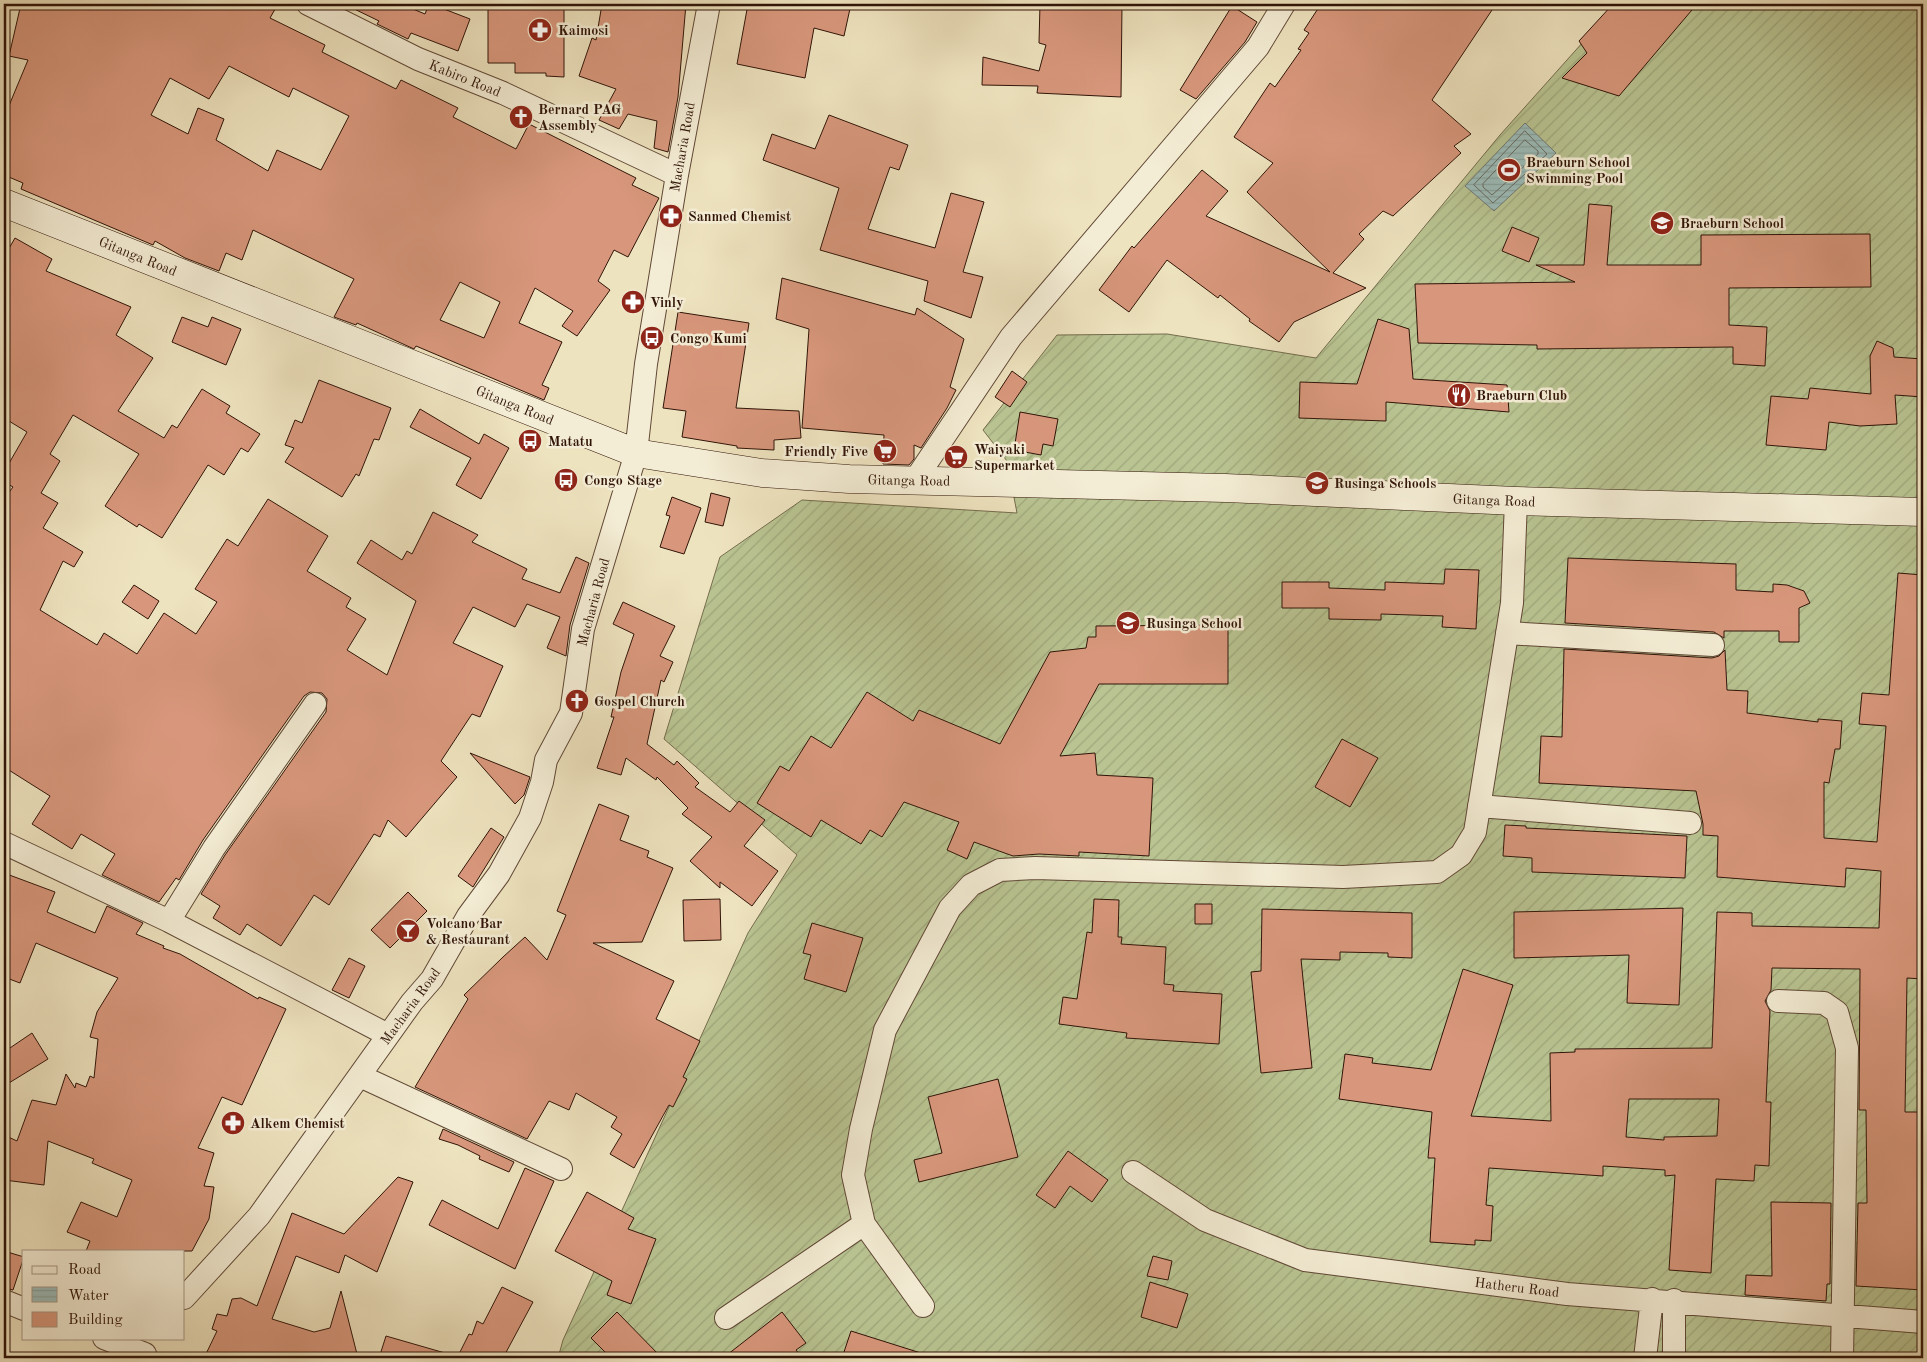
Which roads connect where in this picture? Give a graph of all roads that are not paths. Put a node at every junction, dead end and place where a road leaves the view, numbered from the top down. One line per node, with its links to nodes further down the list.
1 (308, 4): 4 (street, Kabiro Road)
2 (709, 4): 4 (street, Macharia Road)
3 (1284, 4): 7 (street)
4 (677, 175): 6 (street, Macharia Road)
5 (4, 203): 6 (main road, Gitanga Road)
6 (636, 453): 7 (main road, Gitanga Road); 18 (street, Macharia Road)
7 (915, 480): 8 (main road, Gitanga Road)
8 (1516, 501): 9 (main road, Gitanga Road); 10 (street)
9 (1923, 512)
10 (1507, 632): 11 (street); 13 (street)
11 (1713, 645)
12 (315, 704): 16 (street)
13 (1479, 806): 14 (street); 22 (street)
14 (1690, 823)
15 (4, 843): 16 (street)
16 (169, 921): 18 (street)
17 (1778, 1001): 28 (street)
18 (388, 1035): 19 (street, Macharia Road)
19 (360, 1076): 20 (street); 23 (street, Macharia Road)
20 (561, 1169)
21 (1133, 1172): 24 (street, Hatheru Road)
22 (864, 1224): 26 (street); 29 (street)
23 (185, 1297)
24 (1663, 1300): 28 (street, Hatheru Road); 33 (street); 34 (street)
25 (4, 1302): 27 (street)
26 (923, 1306)
27 (22, 1308)
28 (1842, 1314): 30 (street, Hatheru Road); 35 (street)
29 (726, 1318)
30 (1923, 1322)
31 (111, 1340): 32 (street)
32 (148, 1350)
33 (1645, 1358)
34 (1674, 1358)
35 (1842, 1358)

